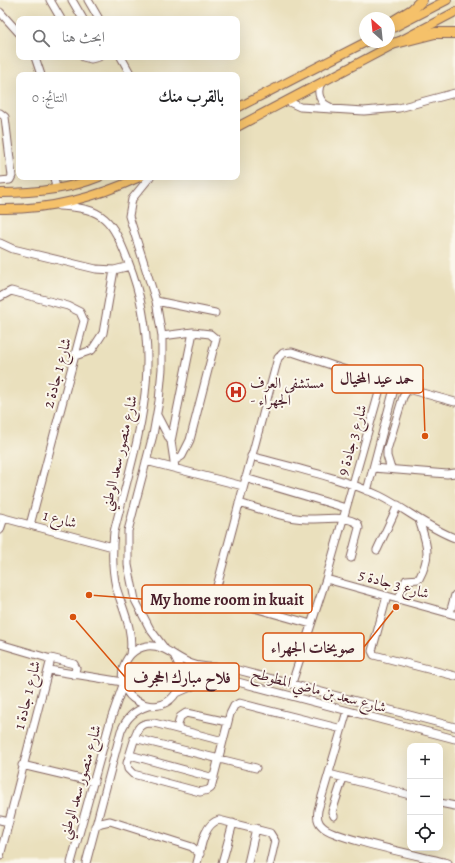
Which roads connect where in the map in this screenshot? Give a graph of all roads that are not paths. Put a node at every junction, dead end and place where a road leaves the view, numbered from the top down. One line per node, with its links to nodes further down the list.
1 (50, 0): 8 (street)
2 (72, 0): 9 (street)
3 (88, 0): 10 (street)
4 (422, 0): 11 (highway)
5 (447, 0): 12 (main road)
6 (0, 12): 13 (street)
7 (455, 12): 15 (main road)
8 (58, 16)
9 (81, 16)
10 (97, 16)
11 (395, 20)
12 (395, 27)
13 (16, 30)
14 (455, 32): 16 (highway)
15 (395, 42)
16 (395, 43)
17 (359, 46): 26 (main road)
18 (385, 48): 23 (main road)
19 (36, 60): 21 (street)
20 (123, 60): 22 (street)
21 (40, 72)
22 (130, 72)
23 (321, 83): 25 (main road); 27 (street)
24 (455, 93): 27 (street)
25 (287, 101): 27 (street); 29 (main road)
26 (240, 106)
27 (330, 108)
28 (0, 113): 34 (street)
29 (240, 125)
30 (54, 180): 35 (street)
31 (91, 180): 35 (main road)
32 (134, 180): 37 (main road)
33 (147, 180): 40 (street, شارع منصور سعد الوطني)
34 (0, 181)
35 (56, 189): 36 (main road)
36 (0, 193)
37 (55, 206): 38 (main road); 41 (street, شارع منصور سعد الوطني)
38 (0, 209)
39 (0, 243): 43 (street)
40 (136, 243): 41 (street); 45 (street, شارع منصور سعد الوطني)
41 (123, 249): 42 (street, شارع منصور سعد الوطني)
42 (130, 266): 43 (street); 75 (street, شارع منصور سعد الوطني)
43 (114, 270): 49 (street)
44 (0, 297): 49 (street, شارع 1 جادة 2)
45 (156, 301): 46 (street); 48 (street, شارع منصور سعد الوطني)
46 (215, 313)
47 (193, 332): 48 (street); 55 (street); 58 (street)
48 (162, 336): 54 (street, شارع منصور سعد الوطني)
49 (75, 356): 72 (street, شارع 1 جادة 2)
50 (382, 382): 51 (street); 56 (street); 63 (street, شارع 3 جادة 9)
51 (395, 385): 52 (street); 59 (street)
52 (408, 389): 53 (street); 60 (street)
53 (455, 402)
54 (157, 416): 55 (street); 57 (street, شارع منصور سعد الوطني)
55 (171, 440): 58 (street)
56 (251, 456): 62 (street); 63 (street)
57 (146, 461): 58 (street); 85 (street, شارع منصور سعد الوطني)
58 (174, 464): 64 (street)
59 (373, 468): 60 (street); 65 (street)
60 (391, 469): 61 (street)
61 (455, 473)
62 (245, 478): 64 (street); 68 (street)
63 (353, 485): 65 (street); 68 (street, شارع 3 جادة 9)
64 (243, 486): 66 (street)
65 (367, 491): 67 (street)
66 (239, 503): 70 (street); 83 (street)
67 (398, 505): 71 (street); 76 (street)
68 (346, 508): 70 (street, شارع 3 جادة 9)
69 (2, 517): 72 (street, شارع 1); 73 (street)
70 (343, 519): 77 (street); 78 (street, شارع 3 جادة 9)
71 (420, 520): 74 (street); 81 (street)
72 (30, 525): 75 (street, شارع 1)
73 (0, 530)
74 (455, 538)
75 (113, 547): 86 (street, شارع منصور سعد الوطني)
76 (377, 550)
77 (351, 558)
78 (326, 579): 80 (street, شارع 3 جادة 5); 83 (street, شارع 3 جادة 9)
79 (455, 595): 82 (street)
80 (387, 596): 81 (street, شارع 3 جادة 5); 91 (street)
81 (399, 599): 82 (street, شارع 3 جادة 5)
82 (452, 614)
83 (311, 624): 92 (street, شارع 3 جادة 9)
84 (0, 644): 88 (street, شارع 1 جادة 1)
85 (165, 649): 86 (street); 87 (street)
86 (130, 655): 93 (street)
87 (175, 657): 92 (street, شارع سعد بن ماضي المطوطح); 94 (street)
88 (51, 658): 89 (street, شارع 1 جادة 1); 90 (street)
89 (49, 670): 90 (street); 107 (street, شارع 1 جادة 1)
90 (74, 675): 93 (street)
91 (455, 676)
92 (292, 683): 98 (street, شارع سعد بن ماضي المطوطح)
93 (123, 684): 95 (street); 112 (street, شارع منصور سعد الوطني)
94 (176, 693): 95 (street); 96 (street, شارع سعد بن ماضي المطوطح)
95 (150, 706): 101 (street, شارع منصور سعد الوطني)
96 (348, 711): 100 (street); 102 (street, شارع سعد بن ماضي المطوطح)
97 (228, 722): 99 (street); 100 (street); 103 (street)
98 (455, 728)
99 (176, 729): 103 (street); 104 (street)
100 (342, 729): 109 (street)
101 (120, 733): 104 (street); 105 (street, شارع منصور سعد الوطني)
102 (455, 739)
103 (223, 741): 106 (street)
104 (132, 746): 105 (street); 106 (street); 110 (street); 110 (street)
105 (116, 749): 120 (street, شارع منصور سعد الوطني)
106 (218, 760): 108 (street); 110 (street)
107 (22, 765): 112 (street); 118 (street, شارع 1 جادة 1)
108 (256, 768)
109 (329, 774): 111 (street); 130 (street)
110 (214, 778)
111 (343, 778): 113 (street); 116 (street)
112 (94, 782): 125 (street, شارع منصور سعد الوطني)
113 (407, 794)
114 (443, 804): 115 (street)
115 (455, 806)
116 (334, 816)
117 (0, 820): 118 (street)
118 (9, 822): 123 (street, شارع 1 جادة 1)
119 (233, 823): 121 (street); 122 (street); 127 (street)
120 (96, 826): 122 (street); 124 (street, شارع منصور سعد الوطني)
121 (256, 828): 128 (street); 129 (street)
122 (200, 854): 126 (street)
123 (0, 856)
124 (87, 861)
125 (71, 863)
126 (197, 863)
127 (222, 863)
128 (248, 863)
129 (270, 863)
130 (448, 863)

